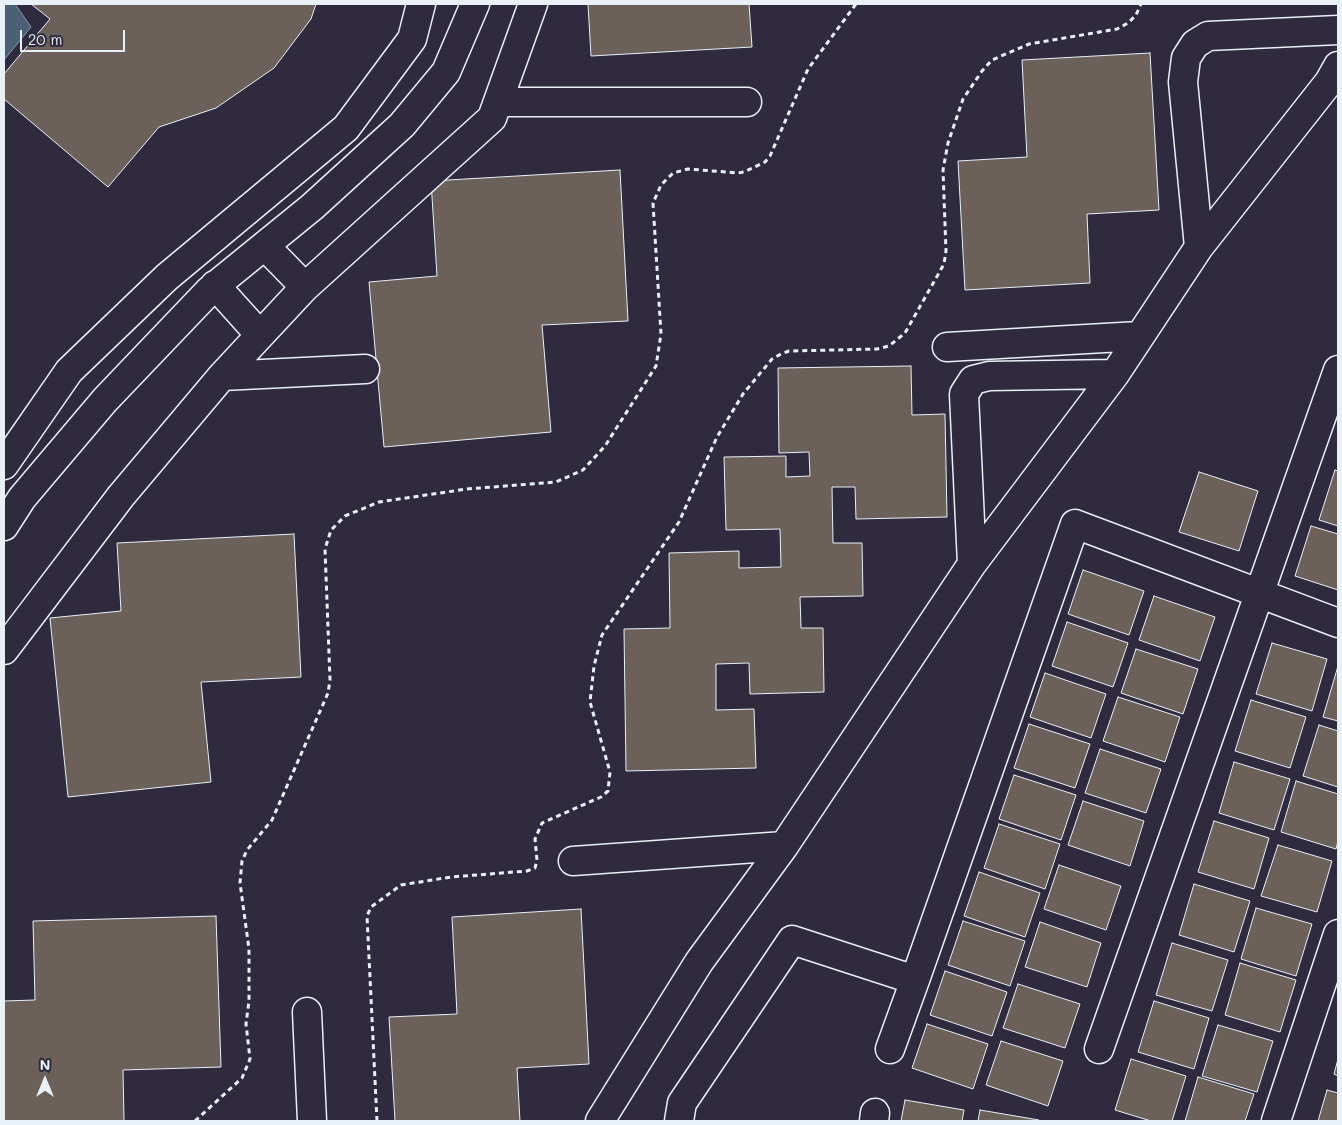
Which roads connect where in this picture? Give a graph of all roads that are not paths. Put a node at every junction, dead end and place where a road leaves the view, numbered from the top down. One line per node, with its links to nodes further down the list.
1 (422, 4): 8 (street)
2 (475, 4): 9 (street)
3 (533, 4): 6 (street)
4 (1338, 30): 10 (street)
5 (1338, 66): 10 (street)
6 (498, 102): 7 (street); 12 (street)
7 (747, 102)
8 (207, 244): 11 (street); 20 (street)
9 (265, 246): 11 (street); 12 (street)
10 (1199, 247): 14 (street)
11 (224, 278): 13 (street); 21 (street)
12 (305, 287): 13 (street)
13 (260, 335): 19 (street)
14 (1139, 336): 15 (street); 18 (street)
15 (947, 348)
16 (365, 370): 19 (street)
17 (1338, 370): 23 (street)
18 (1115, 374): 22 (street); 22 (street)
19 (222, 376): 25 (street)
20 (4, 465)
21 (4, 526)
22 (972, 564): 26 (street)
23 (1260, 595): 24 (street); 29 (street); 32 (street)
24 (1338, 623)
25 (4, 650)
26 (784, 846): 27 (street); 34 (street)
27 (573, 861)
28 (1338, 934): 36 (street)
29 (915, 980): 31 (street); 35 (street)
30 (307, 1012): 33 (street)
31 (890, 1050)
32 (1099, 1050)
33 (312, 1121)
34 (600, 1121)
35 (679, 1121)
36 (1276, 1121)

